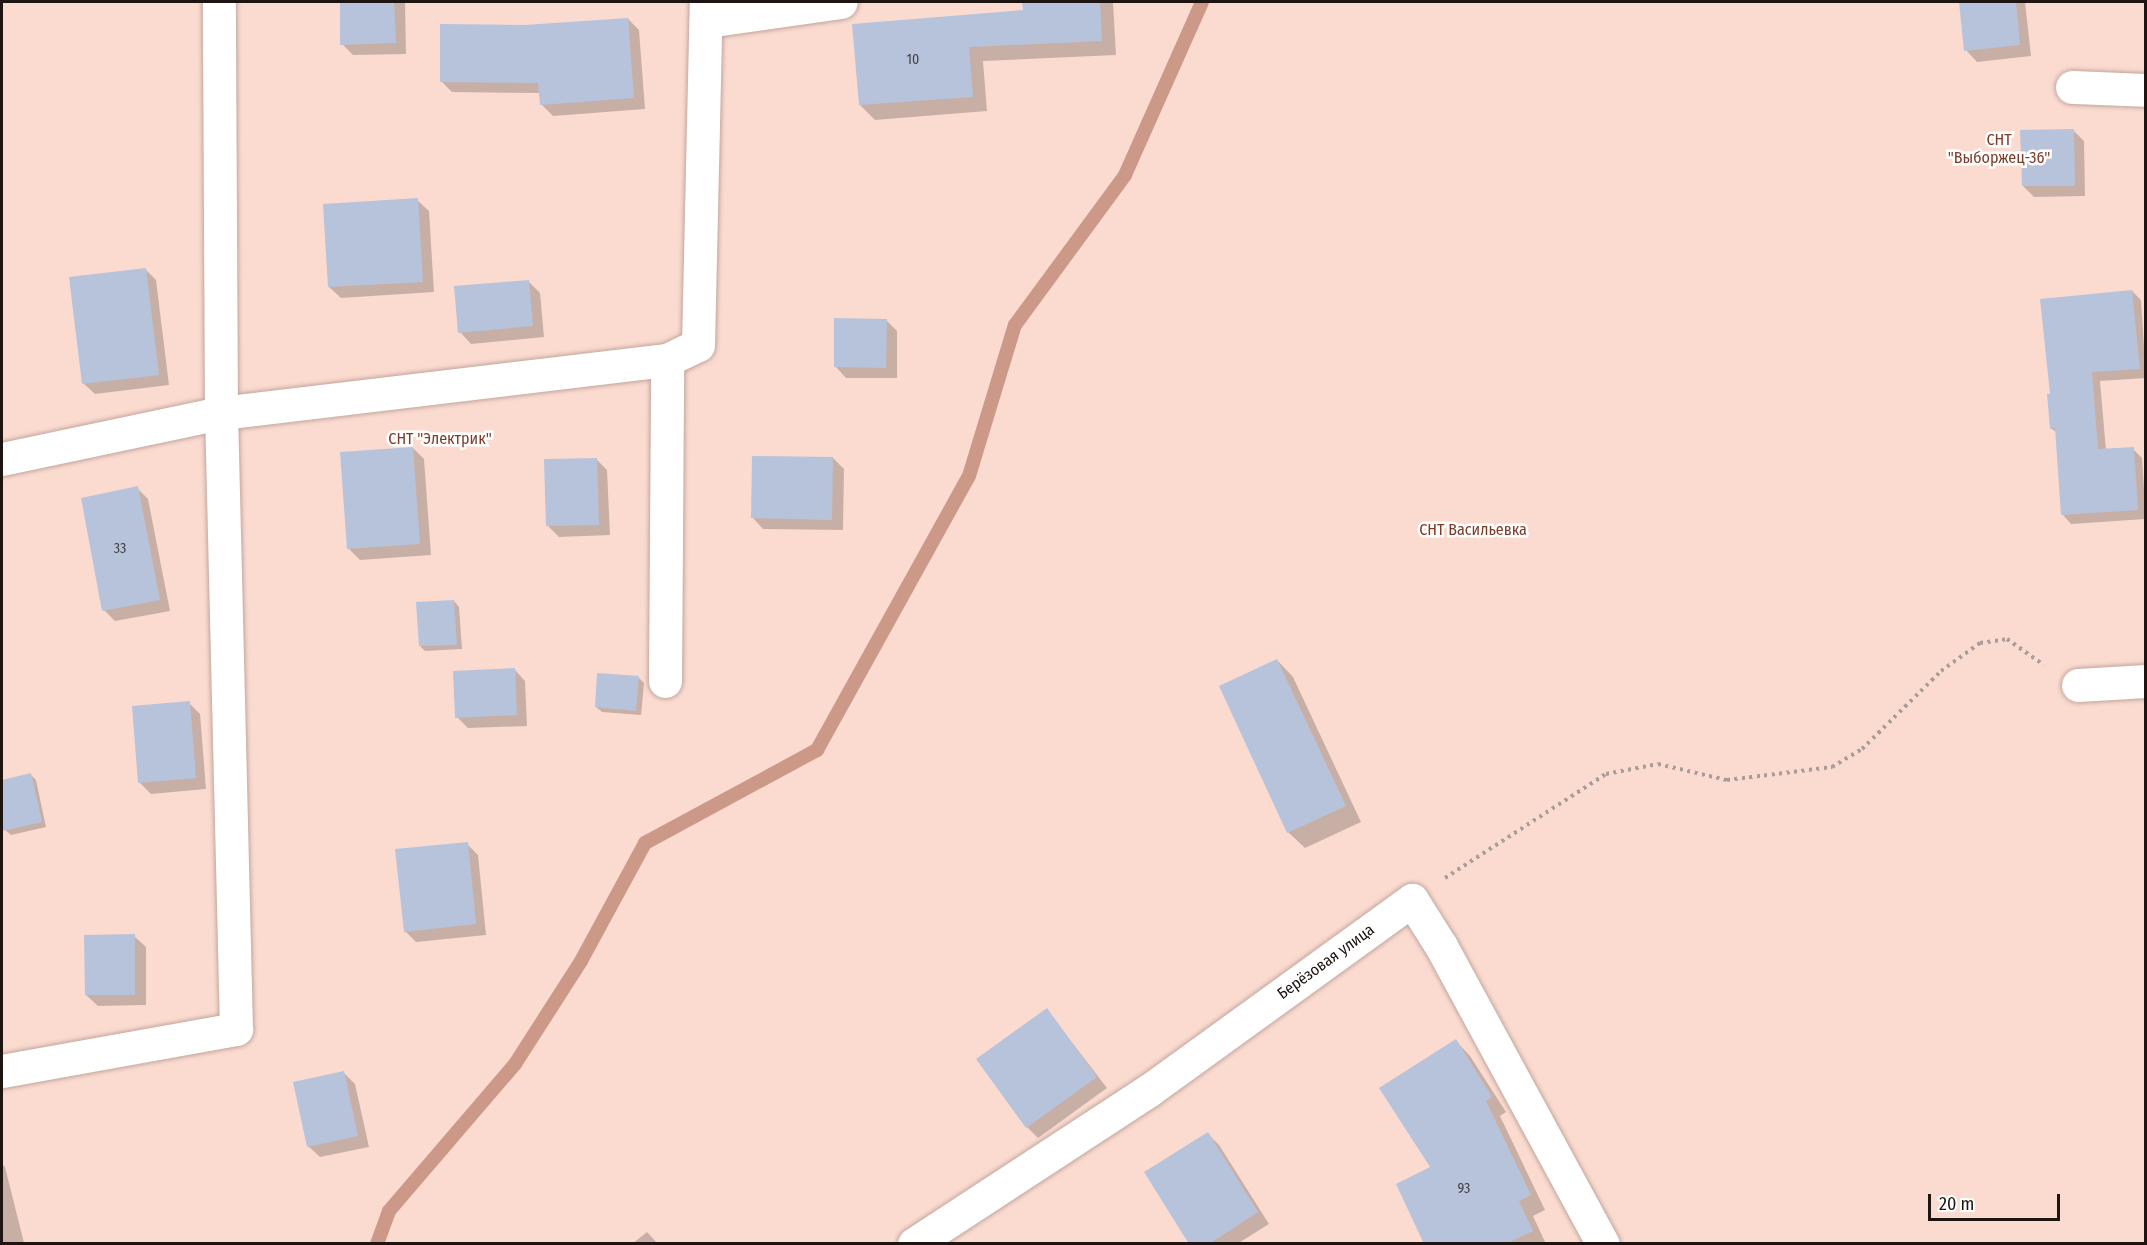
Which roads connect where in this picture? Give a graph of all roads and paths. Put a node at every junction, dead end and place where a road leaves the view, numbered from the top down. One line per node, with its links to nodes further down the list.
1 (219, 2): 7 (street)
2 (841, 2): 3 (street)
3 (706, 11): 6 (street)
4 (2072, 87): 5 (street)
5 (2145, 90)
6 (667, 360): 7 (street); 9 (street)
7 (221, 413): 8 (street); 13 (street)
8 (2, 459)
9 (665, 681)
10 (2145, 681): 11 (street)
11 (2078, 685): 12 (path)
12 (1412, 900): 14 (street, Берёзовая улица); 16 (street)
13 (2, 1071)
14 (948, 1233): 15 (street, Берёзовая улица)
15 (914, 1244)
16 (1603, 1244)

